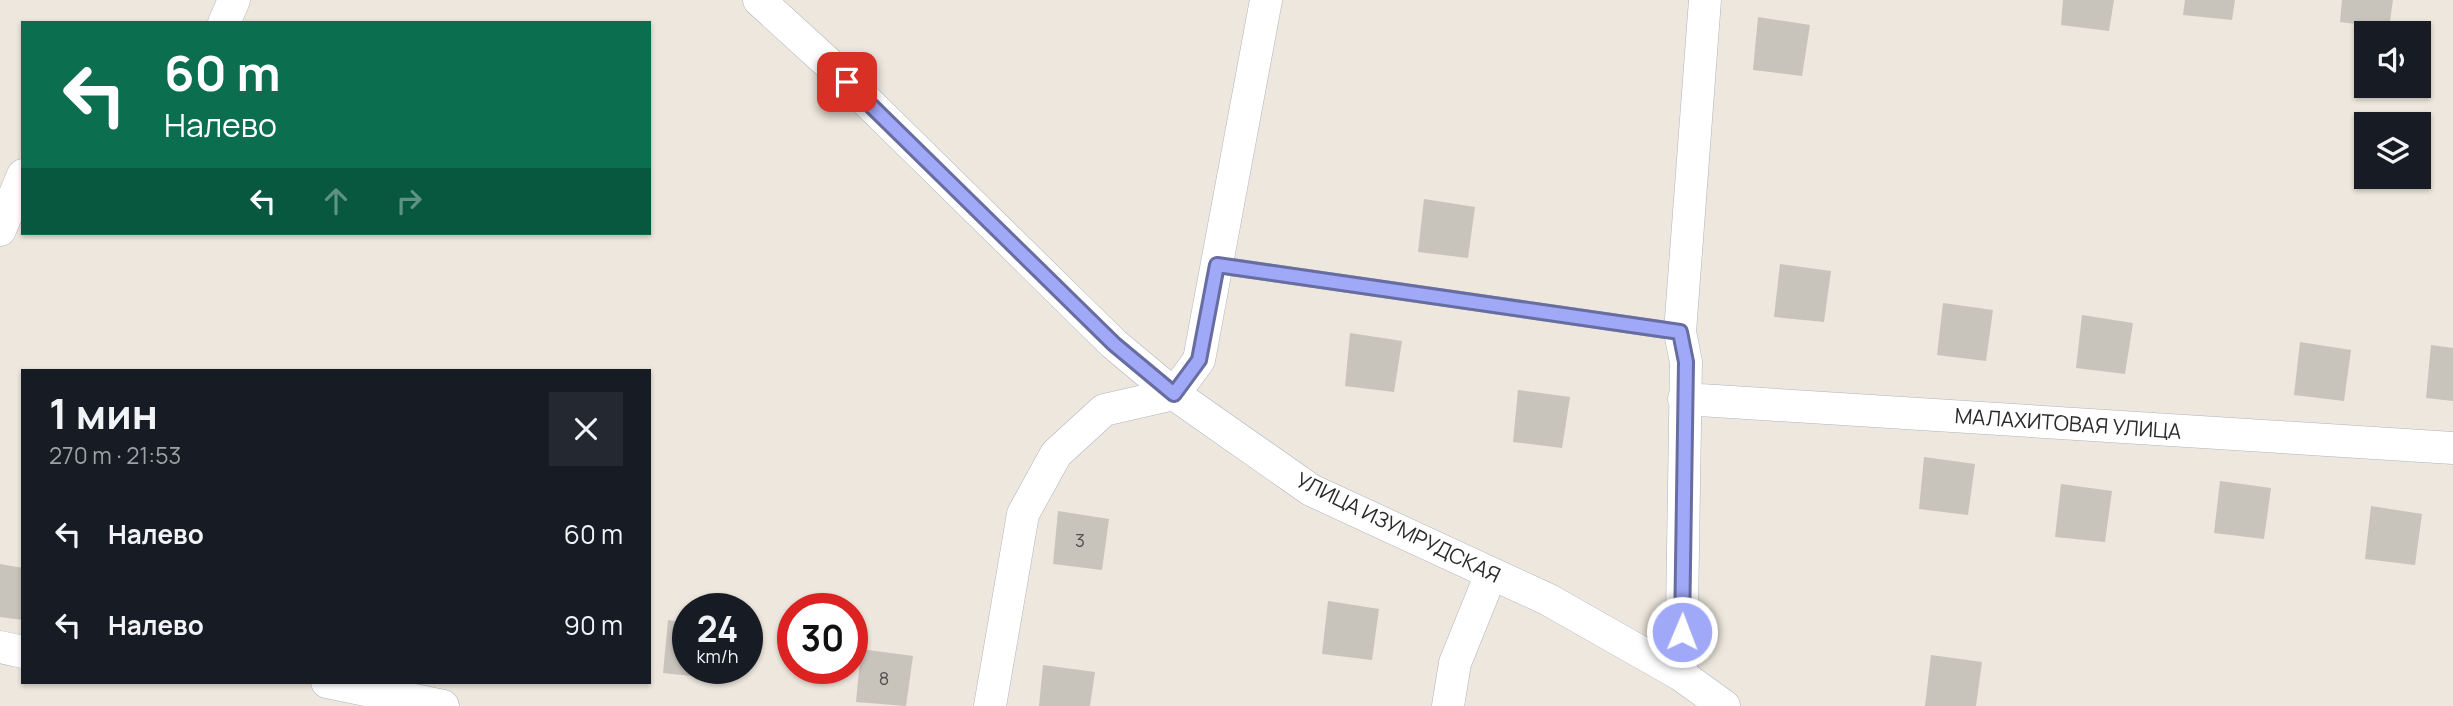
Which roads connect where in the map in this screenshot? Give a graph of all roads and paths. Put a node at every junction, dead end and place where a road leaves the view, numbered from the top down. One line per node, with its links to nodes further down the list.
1 (234, 0): 5 (street)
2 (758, 0): 10 (street, УЛИЦА ИЗУМРУДСКАЯ)
3 (1266, 0): 8 (street)
4 (1705, 0): 9 (street)
5 (225, 21)
6 (21, 180): 7 (street)
7 (0, 230)
8 (1217, 265): 9 (lane); 10 (street)
9 (1680, 332): 11 (street)
10 (1174, 394): 13 (street, УЛИЦА ИЗУМРУДСКАЯ); 19 (street)
11 (1684, 400): 12 (street, МАЛАХИТОВАЯ УЛИЦА); 16 (street)
12 (2453, 448)
13 (1491, 574): 16 (street, УЛИЦА ИЗУМРУДСКАЯ); 20 (street)
14 (0, 647): 15 (street)
15 (21, 652)
16 (1681, 675): 21 (street, УЛИЦА ИЗУМРУДСКАЯ)
17 (337, 684): 18 (street)
18 (443, 706)
19 (990, 706)
20 (1448, 706)
21 (1724, 706)

